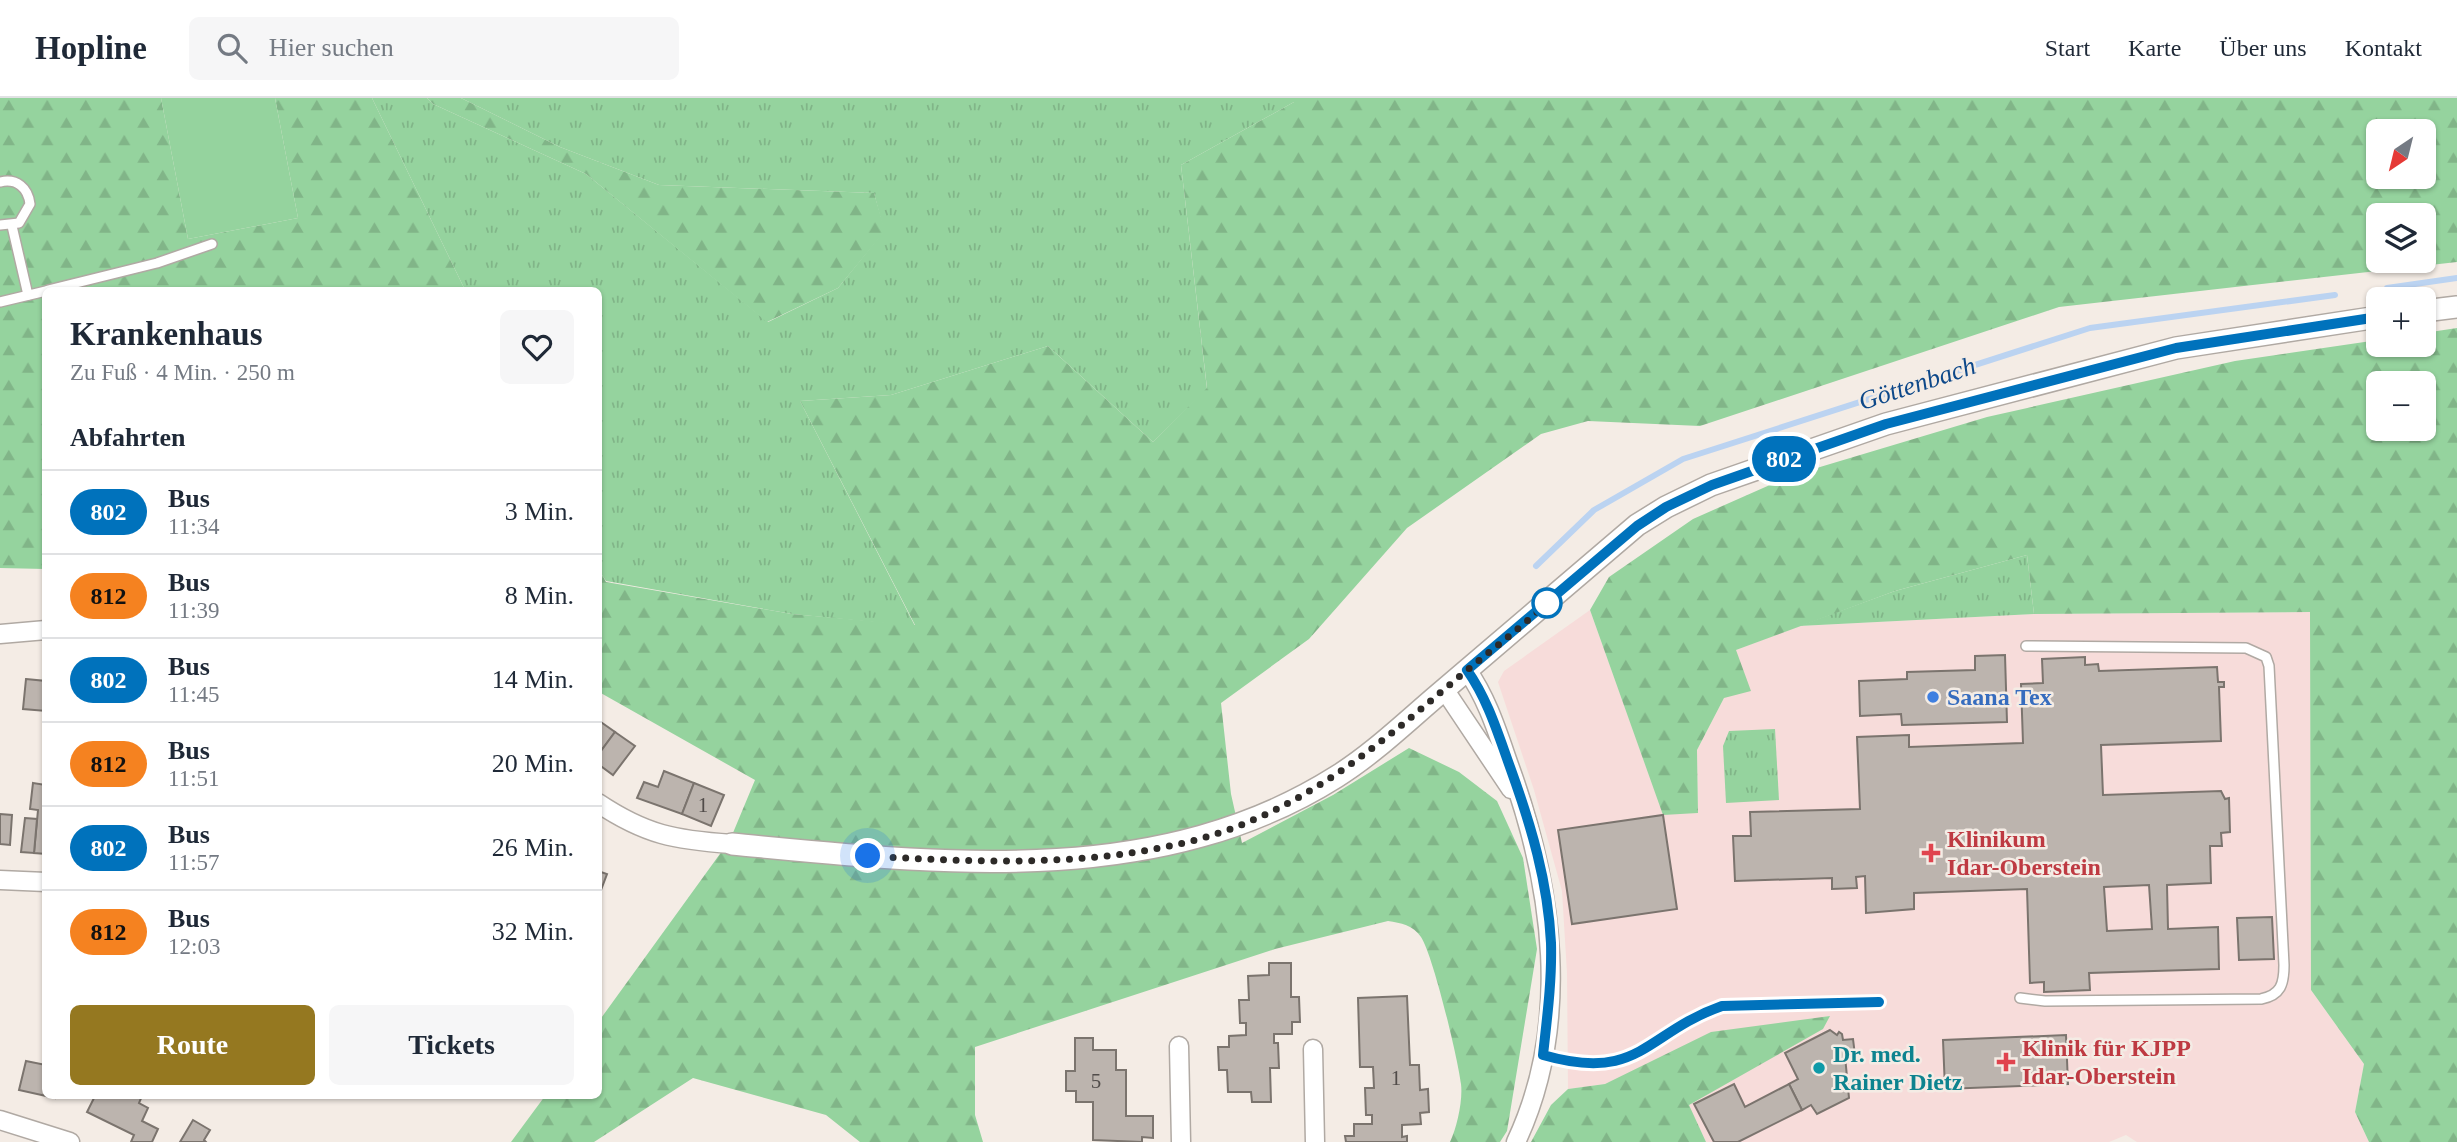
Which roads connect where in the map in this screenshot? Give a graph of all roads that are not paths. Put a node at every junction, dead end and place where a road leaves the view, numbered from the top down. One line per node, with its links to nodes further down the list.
1 (0, 182): 3 (lane)
2 (0, 225): 3 (lane)
3 (12, 226): 7 (lane)
4 (212, 244): 5 (lane)
5 (63, 287)
6 (42, 292): 7 (lane)
7 (28, 295): 8 (lane)
8 (0, 302)
9 (2457, 307): 10 (street)
10 (2436, 310)
11 (2366, 319): 15 (street)
12 (42, 630): 13 (street)
13 (0, 634)
14 (2026, 646): 22 (lane)
15 (1467, 670): 16 (street); 18 (street)
16 (1444, 690): 18 (street); 19 (street)
17 (602, 805): 19 (street)
18 (1525, 809): 26 (street)
19 (732, 844)
20 (0, 880): 21 (street)
21 (42, 882)
22 (2020, 998)
23 (1879, 1002): 26 (lane)
24 (1179, 1046): 29 (street)
25 (1313, 1049): 30 (street)
26 (1543, 1055): 31 (street)
27 (0, 1120): 28 (street)
28 (70, 1142)
29 (1181, 1142)
30 (1315, 1142)
31 (1516, 1142)

